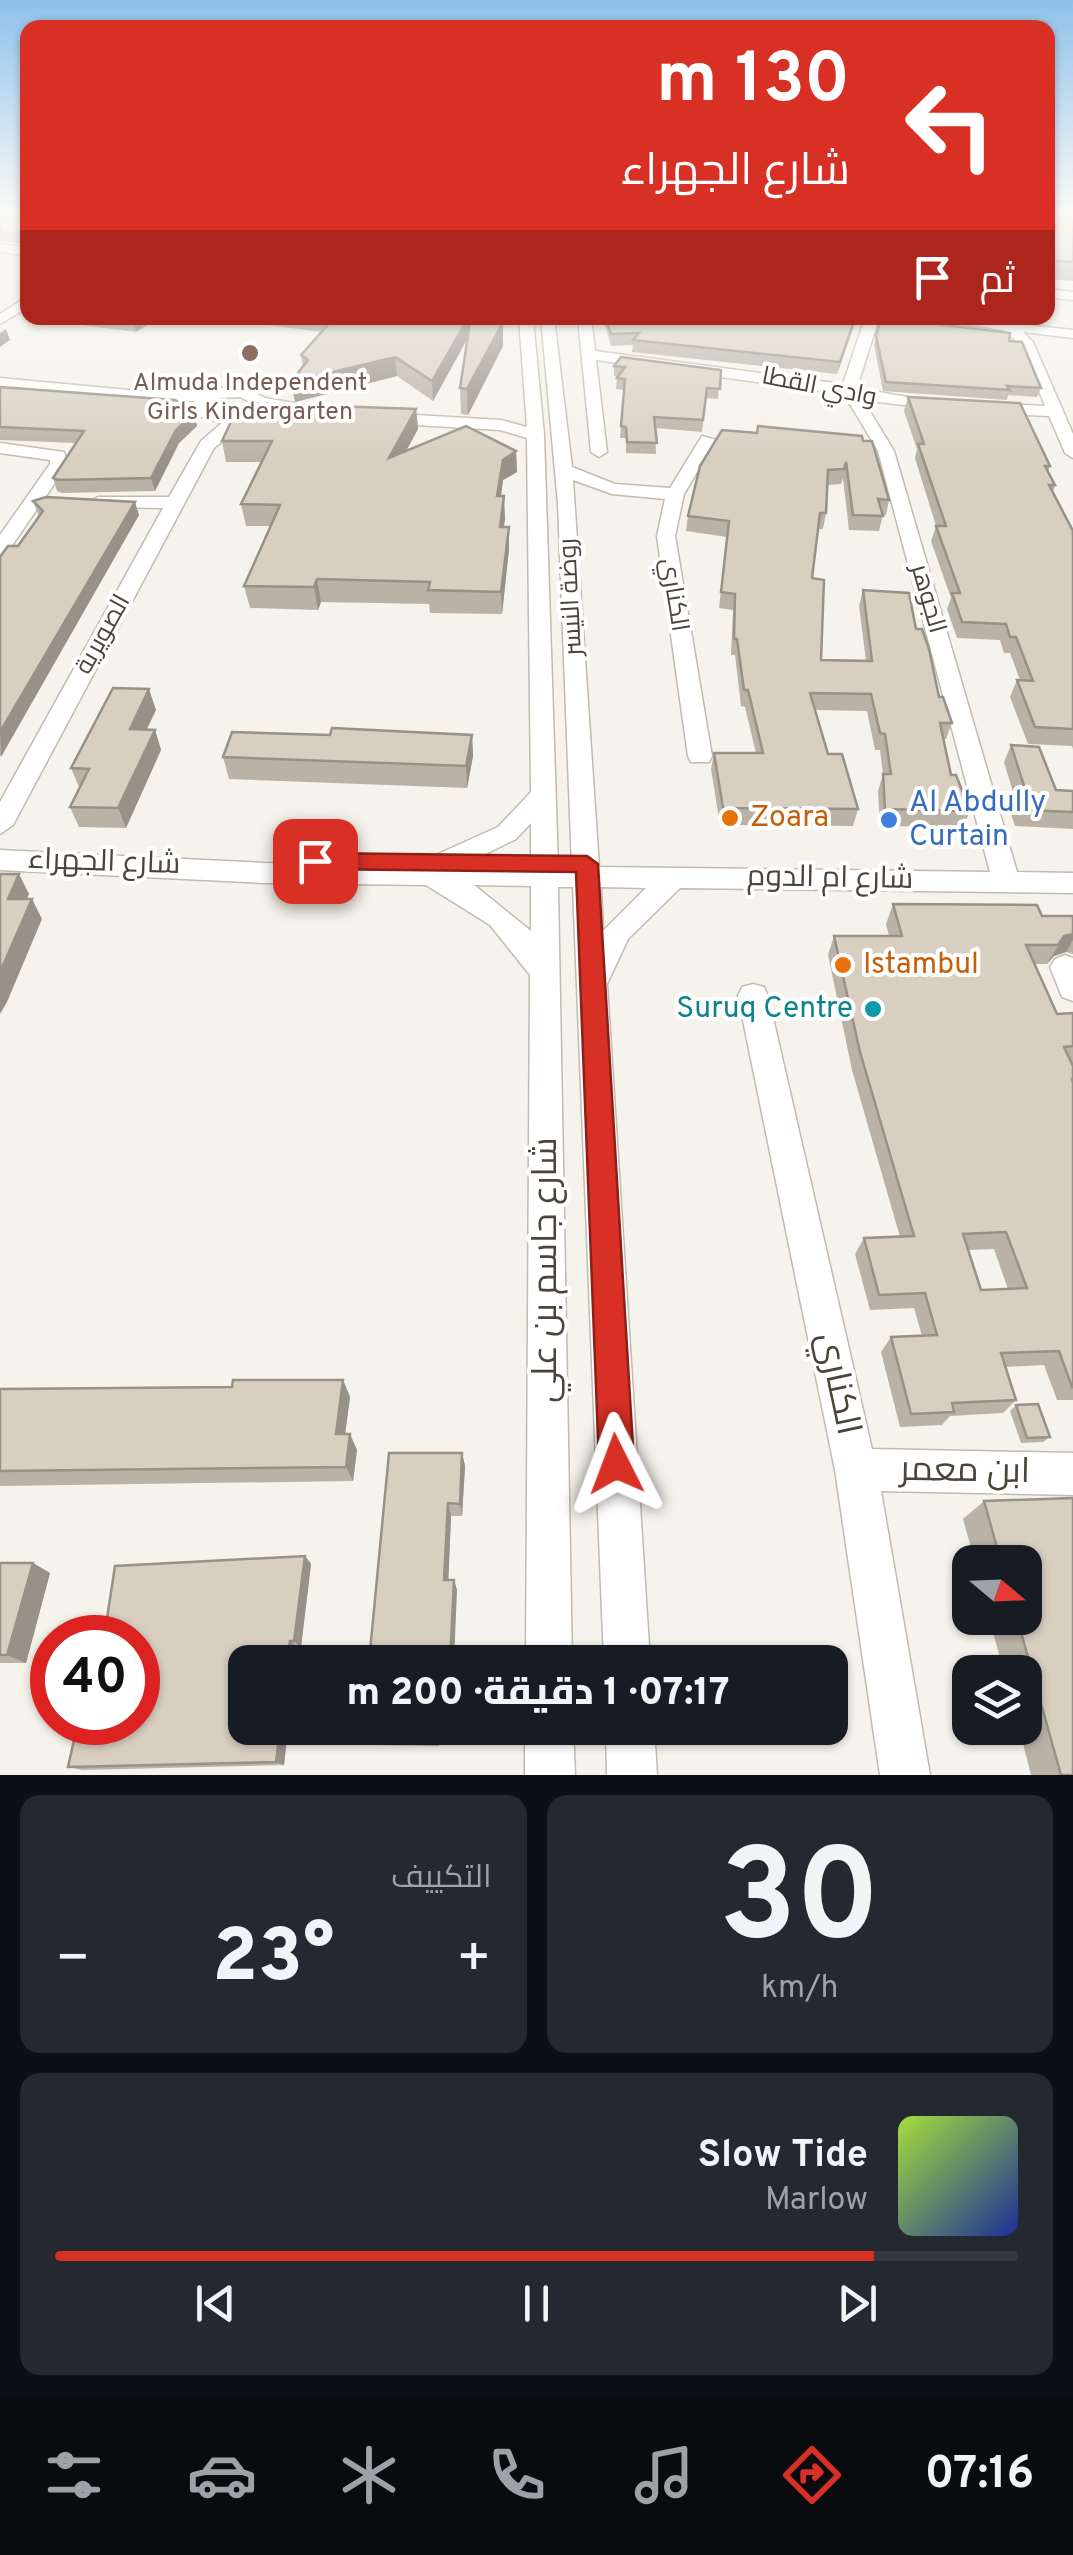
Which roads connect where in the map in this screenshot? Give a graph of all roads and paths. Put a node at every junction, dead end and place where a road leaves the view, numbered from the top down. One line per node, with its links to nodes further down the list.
1 (527, 325): 16 (street, روضة النيسر)
2 (548, 325): 25 (street, روضة النيسر)
3 (584, 325): 11 (street)
4 (870, 325): 13 (street)
5 (997, 325): 7 (street)
6 (1022, 325): 9 (street)
7 (1006, 326): 8 (street); 10 (street)
8 (1051, 332): 9 (street); 10 (street)
9 (1073, 332)
10 (1026, 342): 17 (street)
11 (585, 354): 13 (street, وادي القطا); 23 (street)
12 (0, 385): 14 (street)
13 (849, 389): 17 (street, وادي القطا); 40 (street, الجوهر)
14 (205, 408): 15 (street); 15 (street); 21 (street, الصويرية)
15 (250, 410): 18 (street); 21 (street, الصويرية)
16 (535, 410): 19 (street, روضة النيسر); 19 (street)
17 (1055, 411): 24 (street)
18 (339, 412)
19 (536, 435): 33 (street, روضة النيسر)
20 (708, 440): 27 (street, الكناري)
21 (208, 445): 29 (street, الصويرية)
22 (0, 448): 28 (street)
23 (599, 452)
24 (1073, 454)
25 (562, 470): 26 (street); 30 (street, روضة النيسر)
26 (612, 490): 27 (street); 30 (street)
27 (675, 494): 32 (street, الكناري)
28 (53, 502): 29 (street); 31 (street)
29 (177, 503): 34 (street, الصويرية)
30 (567, 504): 38 (street, روضة النيسر)
31 (0, 550)
32 (700, 756)
33 (544, 794): 36 (street); 37 (street, روضة النيسر)
34 (0, 825)
35 (0, 860): 36 (street, شارع الجهراء)
36 (437, 868): 37 (street, شارع الجهراء); 42 (street)
37 (544, 870): 38 (street, شارع الجهراء); 42 (street, شارع جاسم بن علي)
38 (587, 870): 39 (street, شارع ام الدوم); 43 (street, شارع جاسم بن علي)
39 (673, 878): 40 (street, شارع ام الدوم); 43 (street)
40 (1006, 882): 41 (street, شارع ام الدوم)
41 (1073, 883)
42 (546, 976): 47 (street, شارع جاسم بن علي)
43 (592, 987): 48 (street, شارع جاسم بن علي)
44 (753, 996): 45 (street, الكناري)
45 (856, 1470): 46 (street, ابن معمر); 53 (street, الكناري)
46 (1073, 1474)
47 (549, 1645)
48 (625, 1645)
49 (549, 1745): 51 (street)
50 (631, 1745): 52 (street)
51 (550, 1775)
52 (632, 1775)
53 (905, 1775)

